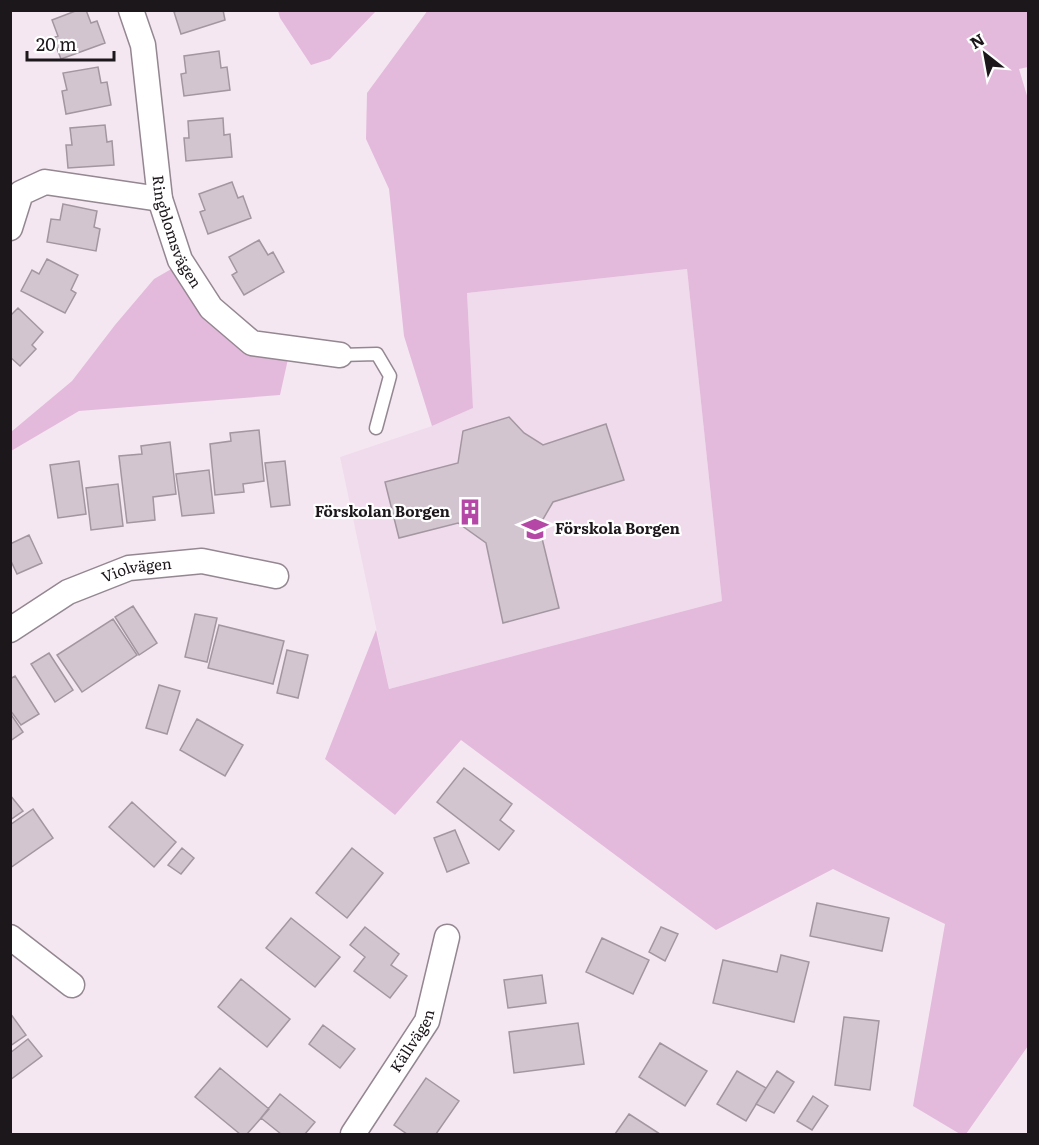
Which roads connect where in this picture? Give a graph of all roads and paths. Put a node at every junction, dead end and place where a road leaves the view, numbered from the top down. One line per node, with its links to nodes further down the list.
1 (131, 10): 2 (street, Ringblomsvägen)
2 (160, 199): 3 (street); 4 (street, Ringblomsvägen)
3 (10, 228)
4 (340, 355): 5 (lane)
5 (376, 428)
6 (276, 576): 7 (street, Violvägen)
7 (10, 630)
8 (10, 937): 10 (street)
9 (447, 937): 11 (street, Källvägen)
10 (72, 985)
11 (353, 1134)

